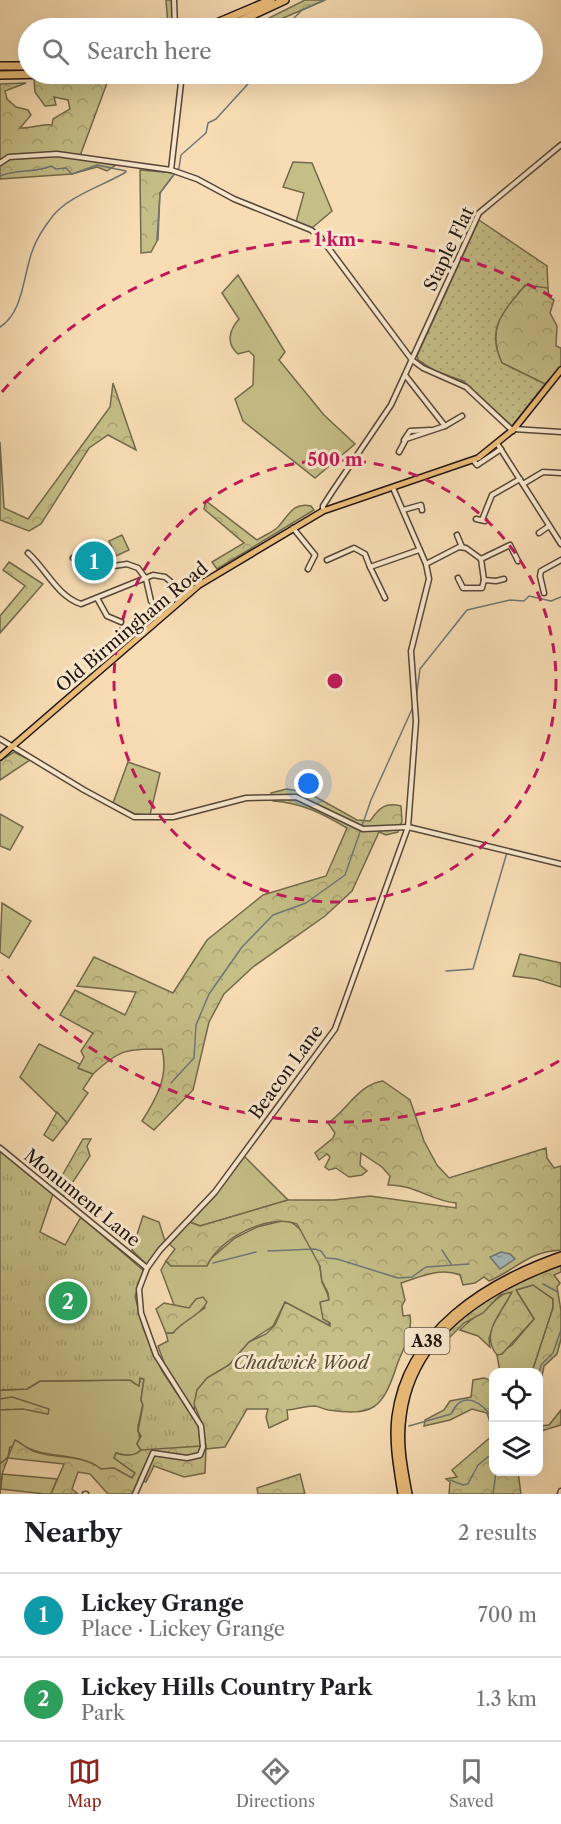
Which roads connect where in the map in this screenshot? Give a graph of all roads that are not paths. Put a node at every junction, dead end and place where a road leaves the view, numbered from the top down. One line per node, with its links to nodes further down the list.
1 (174, 0): 4 (street)
2 (271, 0): 5 (highway)
3 (285, 0): 6 (highway)
4 (175, 18)
5 (229, 18)
6 (246, 18)
7 (0, 66): 8 (highway)
8 (18, 66)
9 (0, 75): 10 (highway)
10 (18, 75)
11 (181, 84): 14 (street)
12 (561, 144): 15 (street, Staple Flat)
13 (0, 163): 14 (street)
14 (171, 170): 15 (street)
15 (412, 360): 17 (street, Staple Flat); 20 (street)
16 (561, 370): 20 (main road, Old Birmingham Road)
17 (405, 375): 19 (street); 30 (street, Staple Flat)
18 (462, 416): 19 (street)
19 (445, 426): 23 (street)
20 (514, 430): 21 (street); 22 (main road, Old Birmingham Road)
21 (561, 432)
22 (500, 447): 25 (street); 27 (main road, Old Birmingham Road)
23 (399, 452)
24 (561, 473): 26 (street)
25 (519, 479): 26 (street); 31 (street)
26 (523, 484): 32 (street)
27 (393, 488): 28 (street); 30 (main road, Old Birmingham Road)
28 (403, 510): 29 (street); 40 (street)
29 (422, 510)
30 (323, 511): 33 (main road, Old Birmingham Road)
31 (481, 520)
32 (549, 526): 35 (street); 36 (street)
33 (293, 528): 49 (street); 60 (main road, Old Birmingham Road)
34 (560, 528): 35 (street)
35 (554, 532): 38 (street)
36 (539, 533)
37 (457, 536): 39 (street)
38 (561, 544)
39 (462, 547): 44 (street); 47 (street)
40 (420, 550): 47 (street); 48 (street)
41 (28, 553): 58 (street)
42 (73, 558): 51 (street)
43 (518, 558): 44 (street)
44 (481, 559): 53 (street)
45 (327, 560): 48 (street)
46 (561, 560): 55 (street)
47 (426, 564): 65 (street, Beacon Lane)
48 (370, 567): 57 (street)
49 (308, 569)
50 (458, 578): 53 (street)
51 (146, 579): 54 (street); 56 (street); 60 (street)
52 (504, 579): 53 (street)
53 (484, 580)
54 (170, 581)
55 (544, 593)
56 (97, 598): 58 (street); 59 (street)
57 (385, 598)
58 (87, 603): 59 (street)
59 (100, 606): 61 (street)
60 (162, 616): 63 (main road, Old Birmingham Road)
61 (121, 622)
62 (0, 739): 63 (street)
63 (14, 747): 64 (main road, Old Birmingham Road); 65 (street)
64 (0, 758)
65 (408, 827): 66 (street); 70 (street, Beacon Lane)
66 (561, 864)
67 (0, 1148): 70 (street, Monument Lane)
68 (561, 1256): 72 (highway, A38)
69 (561, 1261): 73 (highway, A38)
70 (147, 1268): 71 (street)
71 (135, 1494)
72 (402, 1494)
73 (408, 1494)

